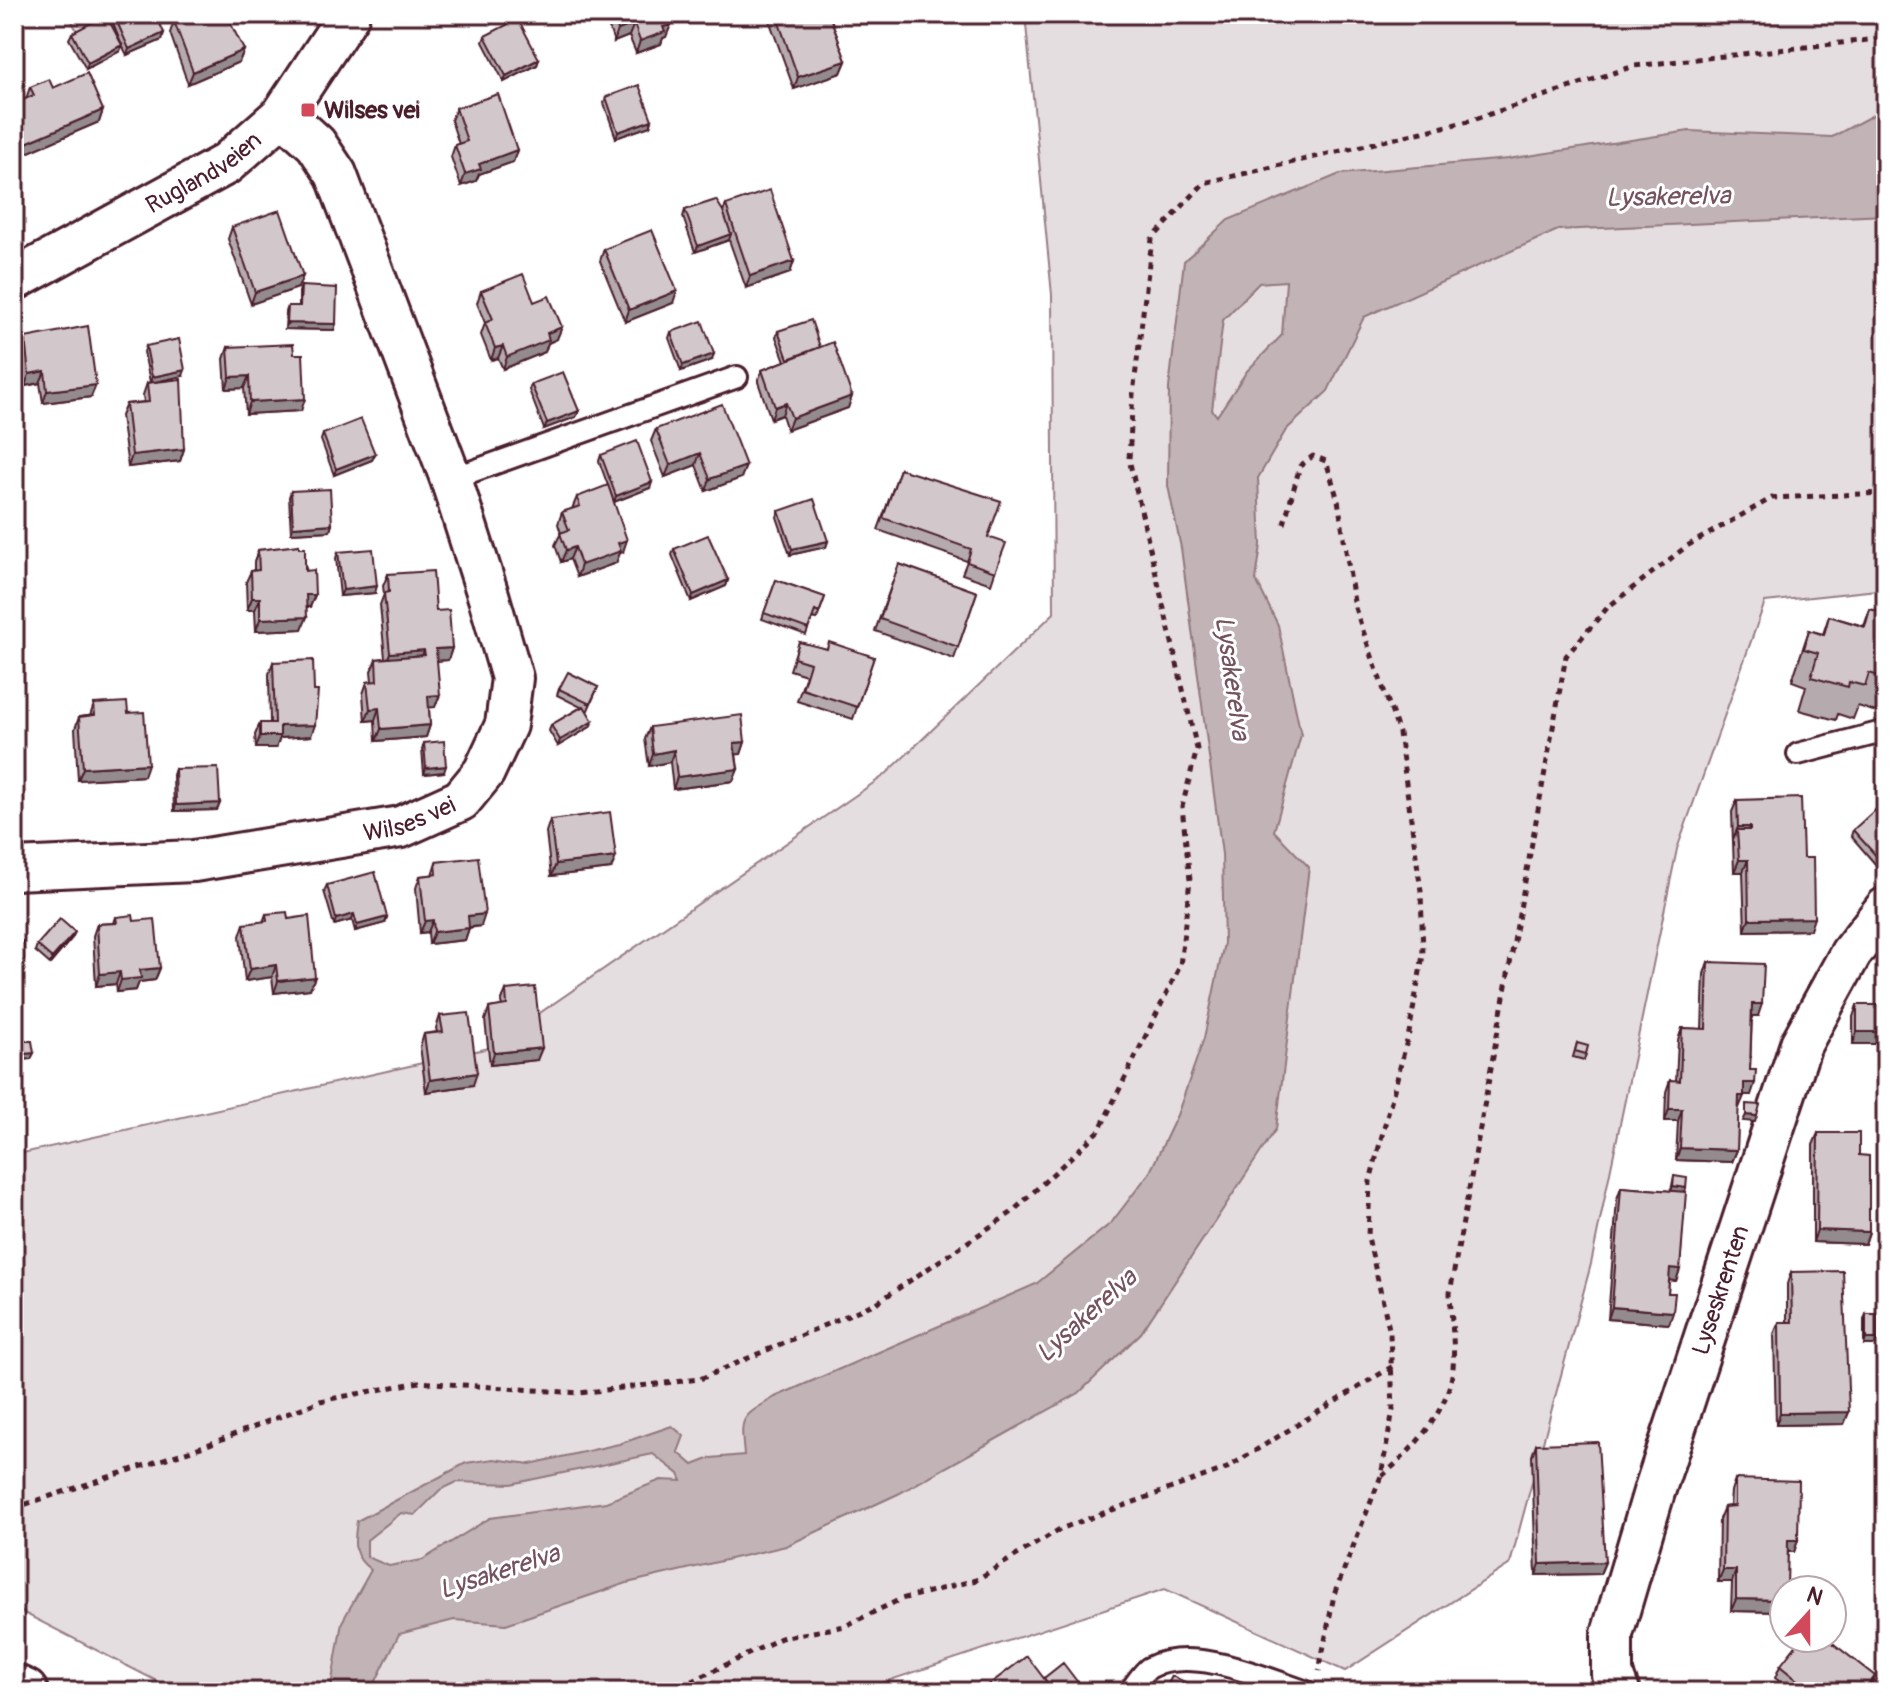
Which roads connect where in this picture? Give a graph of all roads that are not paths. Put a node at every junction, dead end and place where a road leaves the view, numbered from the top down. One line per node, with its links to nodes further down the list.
1 (349, 14): 2 (street, Ruglandveien)
2 (283, 114): 3 (street, Ruglandveien); 5 (street, Wilses vei)
3 (14, 280)
4 (737, 377): 5 (lane)
5 (451, 479): 8 (street, Wilses vei)
6 (1886, 731): 7 (lane)
7 (1798, 754)
8 (14, 869)
9 (1886, 908): 14 (street, Lyseskrenten)
10 (1312, 1685): 13 (lane)
11 (14, 1687): 12 (main road)
12 (25, 1692)
13 (1129, 1692)
14 (1619, 1692)

